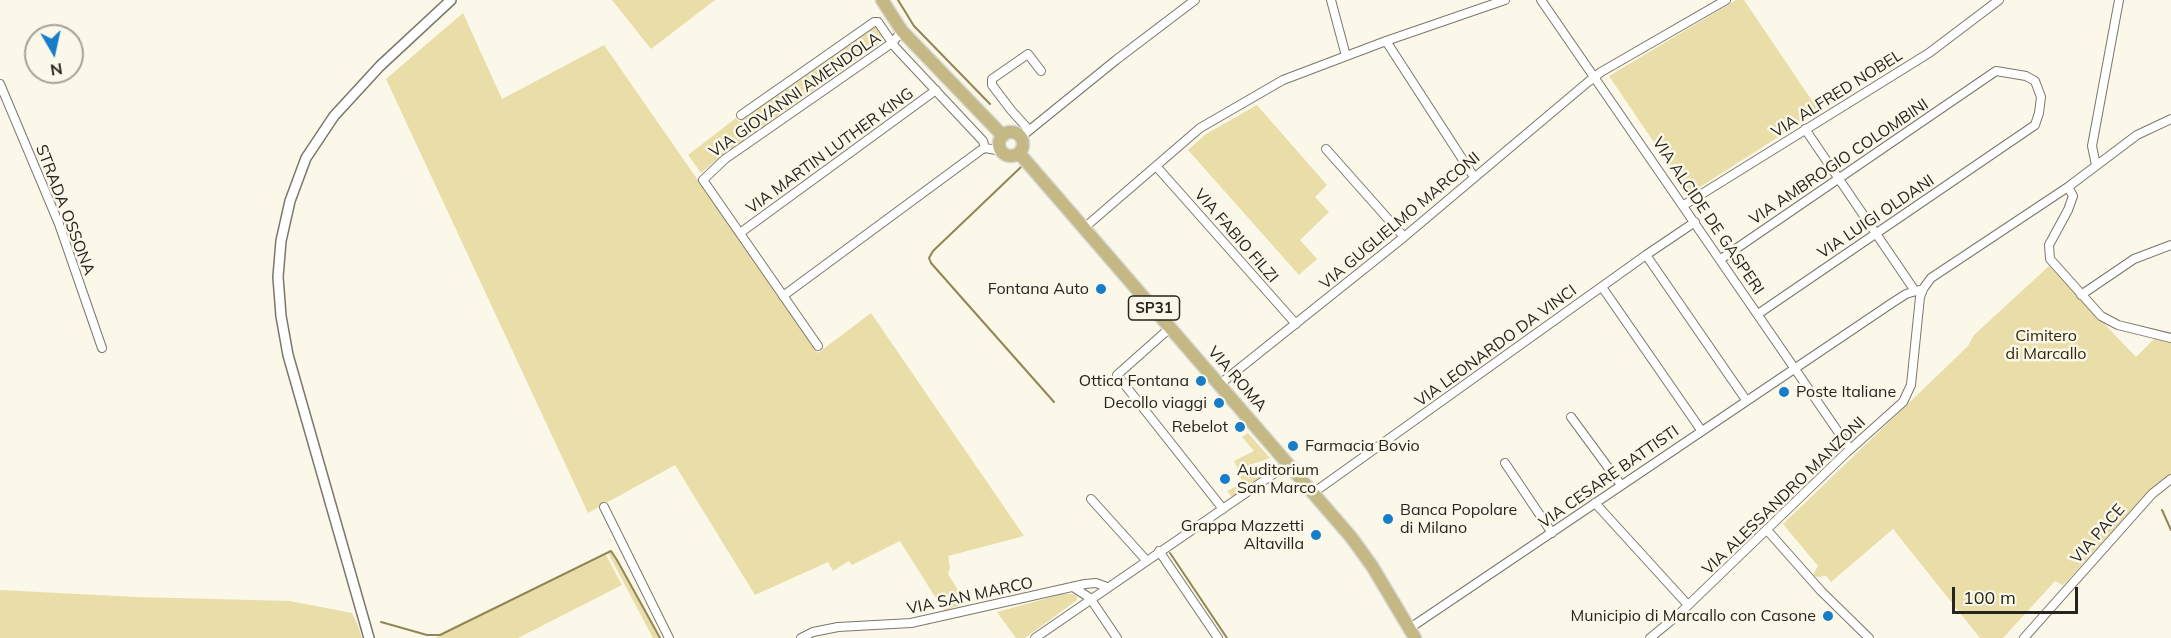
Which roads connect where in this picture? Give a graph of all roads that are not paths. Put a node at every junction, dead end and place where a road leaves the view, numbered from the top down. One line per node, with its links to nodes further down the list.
1 (451, 0): 76 (street)
2 (1195, 0): 21 (street)
3 (1331, 0): 13 (street)
4 (1505, 0): 11 (street)
5 (1541, 0): 15 (street, VIA ALCIDE DE GASPERI)
6 (1726, 0): 15 (street, VIA GUGLIELMO MARCONI)
7 (1999, 0): 20 (street, VIA ALFRED NOBEL)
8 (2119, 0): 28 (street)
9 (884, 3): 10 (main road)
10 (902, 31): 12 (street, VIA GIOVANNI AMENDOLA); 22 (main road)
11 (1386, 41): 13 (street); 30 (street)
12 (892, 43): 17 (street); 18 (street); 36 (street, VIA GIOVANNI AMENDOLA)
13 (1346, 56): 29 (street)
14 (1041, 71): 21 (street)
15 (1596, 76): 30 (street, VIA GUGLIELMO MARCONI); 33 (street, VIA ALCIDE DE GASPERI)
16 (0, 84): 51 (street, STRADA OSSONA)
17 (936, 90): 24 (street); 36 (street, VIA MARTIN LUTHER KING)
18 (741, 115)
19 (2171, 119): 28 (street)
20 (1805, 129): 31 (street); 33 (street, VIA ALFRED NOBEL)
21 (1025, 133): 22 (main road); 27 (main road)
22 (1003, 136): 26 (main road)
23 (2009, 143): 31 (street, VIA AMBROGIO COLOMBINI); 37 (street, VIA LUIGI OLDANI)
24 (985, 148): 26 (street); 45 (street)
25 (1326, 149): 38 (street)
26 (1002, 151): 27 (main road)
27 (1019, 153): 35 (main road, VIA ROMA / SP31)
28 (2096, 165): 32 (street)
29 (1156, 166): 35 (street); 47 (street, VIA FABIO FILZI)
30 (1474, 177): 38 (street, VIA GUGLIELMO MARCONI)
31 (1839, 177): 37 (street); 41 (street, VIA AMBROGIO COLOMBINI)
32 (2068, 187): 43 (street); 44 (street)
33 (1684, 205): 34 (street, VIA ALCIDE DE GASPERI)
34 (1695, 222): 40 (street, VIA LEONARDO DA VINCI); 41 (street, VIA ALCIDE DE GASPERI)
35 (1084, 228): 48 (main road, VIA ROMA / SP31)
36 (740, 233): 45 (street)
37 (1876, 233): 43 (street); 46 (street, VIA LUIGI OLDANI)
38 (1404, 237): 47 (street, VIA GUGLIELMO MARCONI)
39 (2171, 245): 44 (street)
40 (1646, 255): 42 (street, VIA LEONARDO DA VINCI); 54 (street)
41 (1720, 259): 46 (street, VIA ALCIDE DE GASPERI)
42 (1602, 287): 56 (street); 62 (street, VIA LEONARDO DA VINCI)
43 (1919, 290): 52 (street, VIA CESARE BATTISTI); 57 (street, VIA ALESSANDRO MANZONI)
44 (2081, 295): 49 (street)
45 (783, 296): 50 (street)
46 (1758, 314): 52 (street, VIA ALCIDE DE GASPERI)
47 (1296, 324): 53 (street, VIA GUGLIELMO MARCONI)
48 (1171, 327): 53 (main road, VIA ROMA / SP31); 66 (street)
49 (2171, 338)
50 (818, 346)
51 (102, 348)
52 (1794, 368): 54 (street, VIA CESARE BATTISTI); 57 (street, VIA ALCIDE DE GASPERI)
53 (1220, 384): 59 (main road, VIA ROMA / SP31)
54 (1746, 400): 56 (street, VIA CESARE BATTISTI)
55 (1570, 417): 61 (street)
56 (1701, 430): 61 (street, VIA CESARE BATTISTI)
57 (1850, 449): 67 (street, VIA ALESSANDRO MANZONI)
58 (1505, 463): 68 (street)
59 (1288, 464): 62 (main road, VIA ROMA / SP31); 66 (street)
60 (2171, 479): 84 (street, VIA PACE)
61 (1621, 485): 64 (street, VIA CESARE BATTISTI)
62 (1313, 493): 75 (main road, VIA ROMA / SP31)
63 (1091, 499): 70 (street)
64 (1595, 503): 68 (street, VIA CESARE BATTISTI); 74 (street)
65 (604, 507): 77 (street)
66 (1223, 509): 69 (street)
67 (1767, 530): 74 (street, VIA ALESSANDRO MANZONI); 83 (street)
68 (1552, 533): 75 (street, VIA CESARE BATTISTI)
69 (1159, 551): 70 (street); 81 (street)
70 (1146, 560): 72 (street)
71 (1073, 587): 72 (street, VIA SAN MARCO); 73 (street); 78 (street, VIA SAN MARCO)
72 (1107, 587): 73 (street)
73 (1090, 598): 79 (street); 80 (street)
74 (1688, 605): 82 (street, VIA ALESSANDRO MANZONI)
75 (1412, 633)
76 (369, 638)
77 (669, 638)
78 (801, 638)
79 (1035, 638)
80 (1117, 638)
81 (1218, 638)
82 (1650, 638)
83 (1869, 638)
84 (2024, 638)

